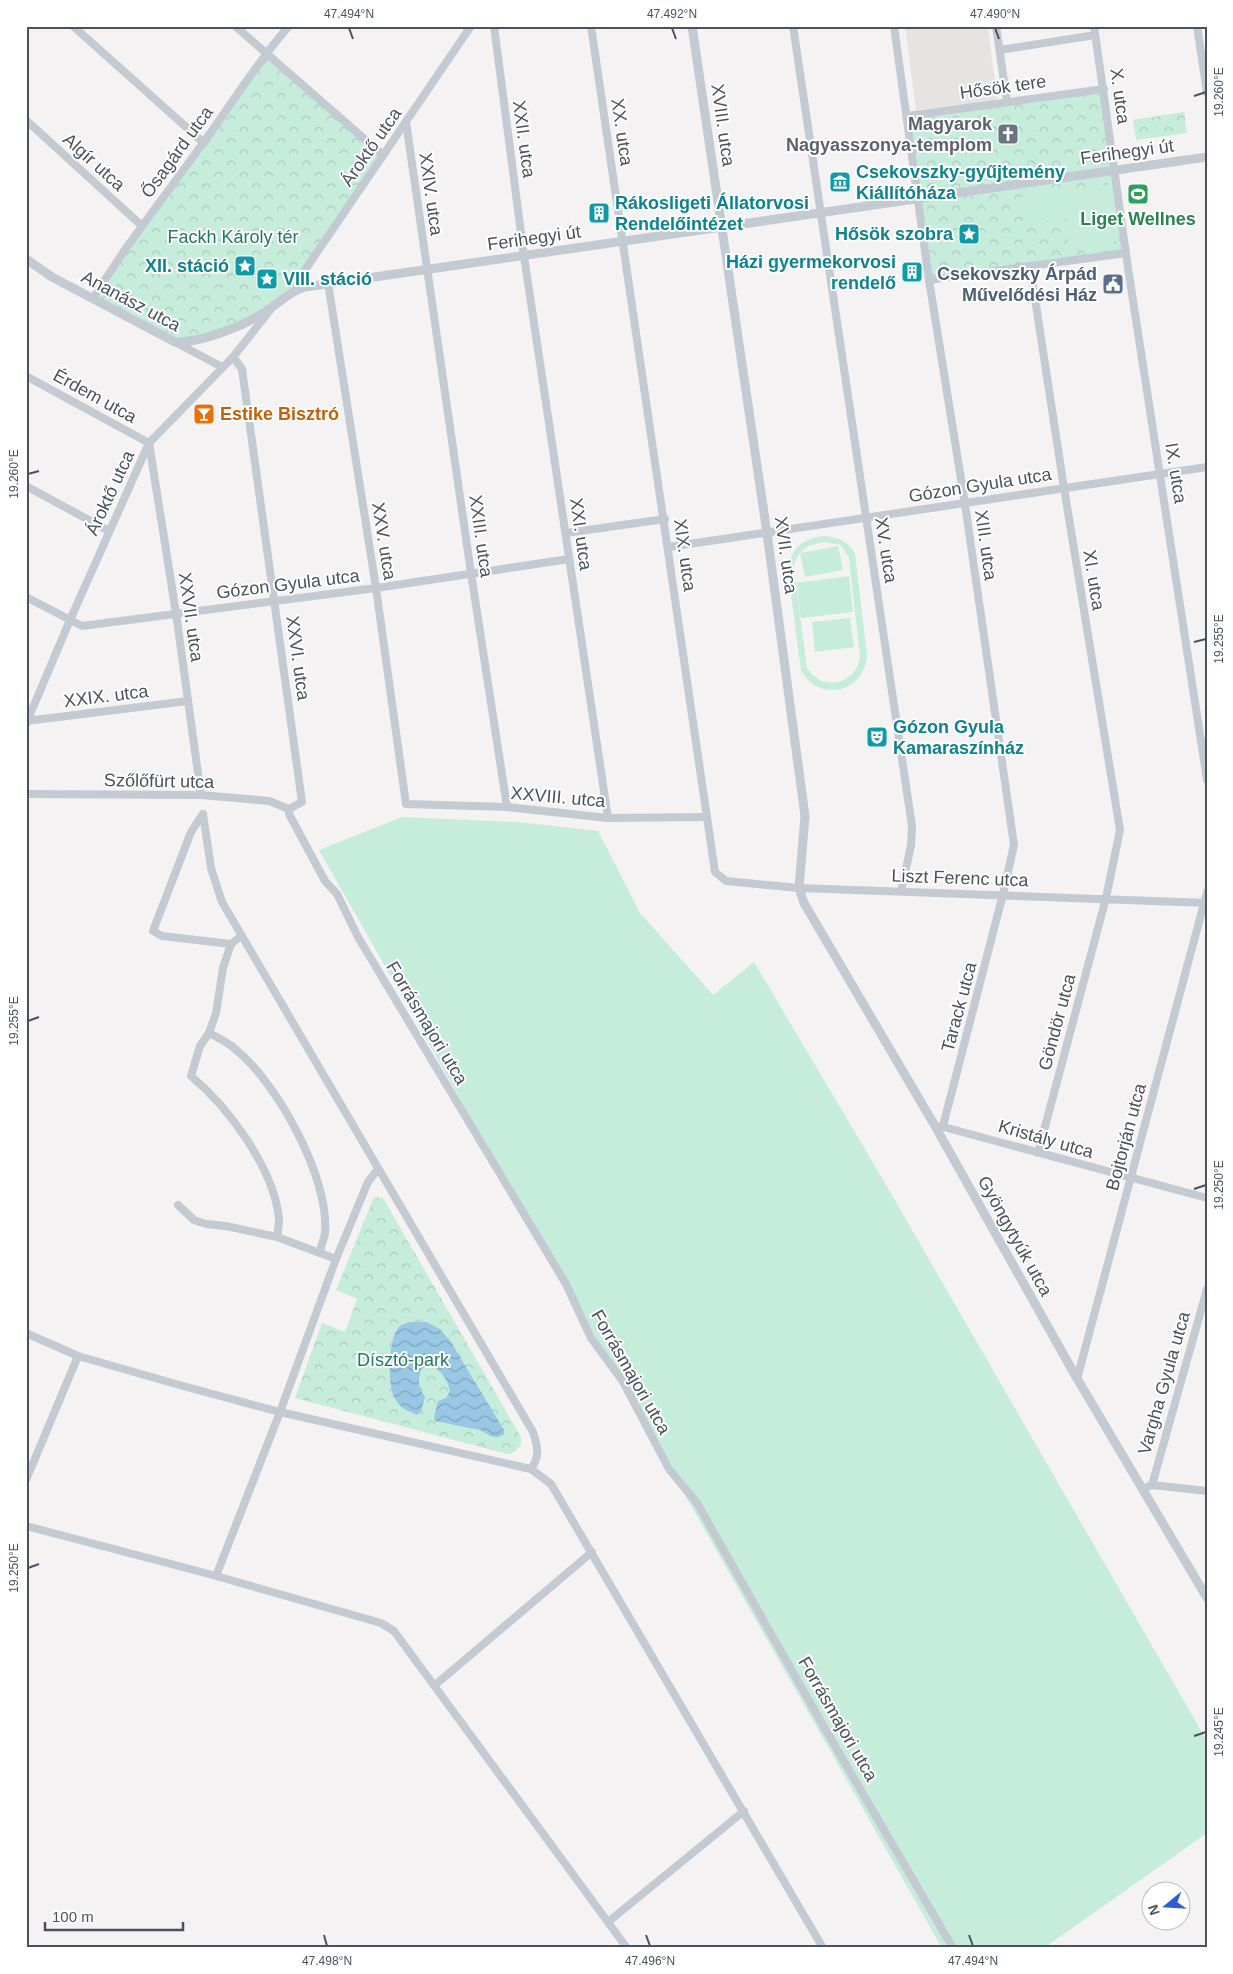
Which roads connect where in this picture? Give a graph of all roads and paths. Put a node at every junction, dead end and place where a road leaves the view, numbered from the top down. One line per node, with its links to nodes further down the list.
1 (73, 26): 22 (street)
2 (235, 26): 15 (street)
3 (289, 26): 15 (street, Ősagárd utca)
4 (471, 26): 21 (street, Ároktő utca)
5 (494, 26): 32 (street, XXII. utca)
6 (592, 26): 30 (street, XX. utca)
7 (692, 26): 29 (street, XVIII. utca)
8 (793, 26): 27 (street, XV. utca)
9 (894, 26): 19 (street, XIII. utca)
10 (996, 26): 14 (street)
11 (1094, 26): 13 (street, X. utca)
12 (1197, 26): 17 (street)
13 (1096, 35): 14 (street); 16 (street, X. utca)
14 (1000, 50): 18 (street)
15 (265, 53): 22 (street, Ősagárd utca); 23 (street)
16 (1104, 89): 18 (street, Hősök tere); 25 (street, X. utca)
17 (1207, 93)
18 (1007, 102): 19 (street, Hősök tere)
19 (907, 116): 26 (street, XIII. utca)
20 (26, 120): 28 (street, Algír utca)
21 (406, 122): 23 (street, Ároktő utca); 35 (street, XXIV. utca)
22 (204, 143): 28 (street, Ősagárd utca)
23 (383, 155): 38 (street, Ároktő utca)
24 (1207, 157): 25 (street, Ferihegyi út)
25 (1115, 170): 26 (street, Ferihegyi út); 31 (street, IX. utca)
26 (918, 199): 27 (street, Ferihegyi út); 36 (street, XIII. utca)
27 (821, 213): 29 (street, Ferihegyi út); 51 (street, XV. utca)
28 (141, 225): 39 (street, Ősagárd utca)
29 (721, 228): 30 (street, Ferihegyi út); 55 (street, XVII. utca)
30 (622, 242): 32 (street, Ferihegyi út); 52 (street, XIX. utca)
31 (1126, 253): 34 (street); 47 (street, IX. utca)
32 (524, 256): 35 (street, Ferihegyi út); 54 (street, XXI. utca)
33 (26, 259): 39 (street, Ananász utca)
34 (1030, 266): 36 (street); 49 (street, XI. utca)
35 (426, 270): 37 (street, Ferihegyi út); 58 (street, XXIII. utca)
36 (929, 280): 50 (street, XIII. utca)
37 (328, 283): 38 (street, Ferihegyi út); 59 (street, XXV. utca)
38 (305, 287): 40 (street, Ferihegyi út)
39 (93, 300): 41 (street, Ananász utca)
40 (272, 308): 41 (street, Ferihegyi út); 42 (street, Ároktő utca)
41 (175, 342): 43 (street, Ananász utca)
42 (233, 358): 43 (street, Ároktő utca); 61 (street, XXVI. utca)
43 (222, 367): 45 (street, Ároktő utca)
44 (26, 376): 45 (street, Érdem utca)
45 (149, 443): 53 (street, Ároktő utca); 62 (street, XXVII. utca)
46 (1207, 467): 47 (street, Gózon Gyula utca)
47 (1161, 473): 49 (street, Gózon Gyula utca); 66 (street, IX. utca)
48 (26, 486): 53 (street)
49 (1064, 488): 50 (street, Gózon Gyula utca); 79 (street, XI. utca)
50 (965, 504): 51 (street, Gózon Gyula utca); 78 (street, XIII. utca)
51 (866, 517): 55 (street, Gózon Gyula utca); 76 (street, XV. utca)
52 (665, 519): 54 (street); 56 (street, XIX. utca)
53 (109, 531): 63 (street, Ároktő utca)
54 (566, 533): 57 (street, XXI. utca)
55 (767, 533): 56 (street, Gózon Gyula utca); 75 (street, XVII. utca)
56 (669, 547): 72 (street, XIX. utca)
57 (569, 559): 58 (street, Gózon Gyula utca); 73 (street, XXI. utca)
58 (471, 573): 59 (street, Gózon Gyula utca); 70 (street, XXIII. utca)
59 (376, 588): 61 (street, Gózon Gyula utca); 69 (street, XXV. utca)
60 (26, 596): 63 (street, Gózon Gyula utca)
61 (275, 601): 62 (street, Gózon Gyula utca); 71 (street, XXVI. utca)
62 (176, 613): 63 (street, Gózon Gyula utca); 64 (street, XXVII. utca)
63 (70, 620): 65 (street, Ároktő utca)
64 (188, 701): 65 (street, XXIX. utca); 68 (street, XXVII. utca)
65 (27, 722)
66 (1207, 780)
67 (26, 794): 68 (street, Szőlőfürt utca)
68 (201, 795): 71 (street, Szőlőfürt utca)
69 (406, 804): 70 (street, XXVIII. utca)
70 (507, 807): 73 (street, XXVIII. utca)
71 (289, 809): 111 (street, Forrásmajori utca)
72 (708, 817): 73 (street, XXVIII. utca); 74 (street, XIX. utca)
73 (608, 818)
74 (715, 872): 75 (street, Liszt Ferenc utca)
75 (800, 888): 76 (street, Liszt Ferenc utca); 84 (street, Gyöngytyúk utca)
76 (901, 891): 78 (street, Liszt Ferenc utca)
77 (1207, 892): 80 (street)
78 (1003, 894): 79 (street, Liszt Ferenc utca); 84 (street, Tarack utca)
79 (1106, 898): 80 (street, Liszt Ferenc utca); 85 (street, Göndör utca)
80 (1206, 903): 87 (street, Bojtorján utca)
81 (242, 936): 82 (street); 82 (street); 86 (street)
82 (232, 944): 83 (street)
83 (209, 1033): 90 (street); 91 (street)
84 (939, 1126): 85 (street, Kristály utca); 96 (street, Gyöngytyúk utca)
85 (1038, 1153): 87 (street, Kristály utca)
86 (378, 1169): 92 (street); 98 (street)
87 (1130, 1178): 88 (street, Kristály utca); 96 (street, Bojtorján utca)
88 (1207, 1198)
89 (178, 1205): 90 (street)
90 (277, 1237): 91 (street)
91 (320, 1251): 92 (street)
92 (336, 1259): 97 (street)
93 (1207, 1289): 100 (street, Vargha Gyula utca)
94 (26, 1333): 95 (street)
95 (78, 1356): 97 (street); 99 (street)
96 (1077, 1379): 100 (street, Gyöngytyúk utca)
97 (280, 1412): 98 (street); 104 (street)
98 (531, 1470): 103 (street)
99 (26, 1480)
100 (1148, 1487): 101 (street); 105 (street, Gyöngytyúk utca)
101 (1207, 1491)
102 (26, 1526): 104 (street)
103 (592, 1552): 106 (street); 107 (street)
104 (216, 1576): 106 (street)
105 (1207, 1598)
106 (435, 1685): 108 (street)
107 (744, 1811): 108 (street); 110 (street)
108 (608, 1922): 109 (street)
109 (627, 1948)
110 (823, 1948)
111 (953, 1948)

